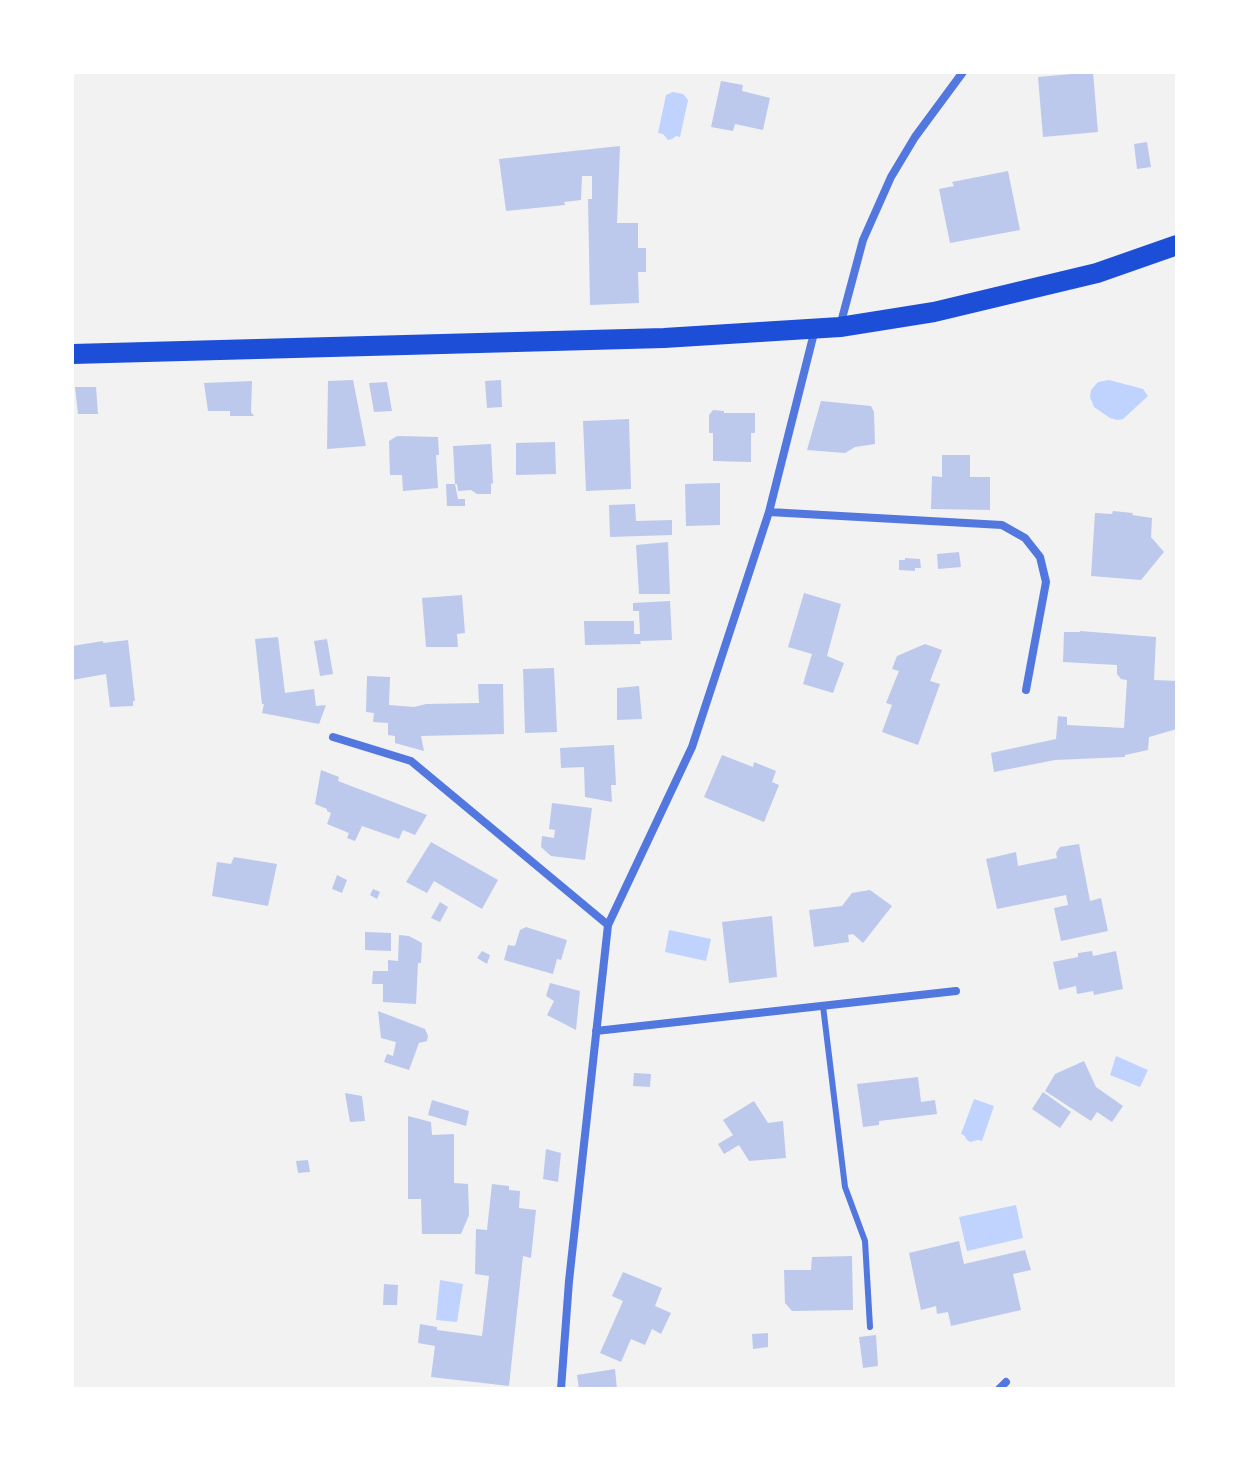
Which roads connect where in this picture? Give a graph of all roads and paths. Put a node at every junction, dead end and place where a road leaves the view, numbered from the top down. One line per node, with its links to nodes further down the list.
1 (963, 72): 3 (street)
2 (1177, 245): 3 (main road)
3 (840, 327): 4 (main road)
4 (815, 329): 5 (main road); 6 (street)
5 (72, 354)
6 (769, 512): 7 (street); 9 (street)
7 (1026, 690)
8 (333, 737): 9 (street)
9 (608, 925): 12 (street)
10 (956, 991): 11 (street)
11 (823, 1006): 12 (street); 13 (lane)
12 (596, 1031): 14 (street)
13 (870, 1327)
14 (561, 1389)

